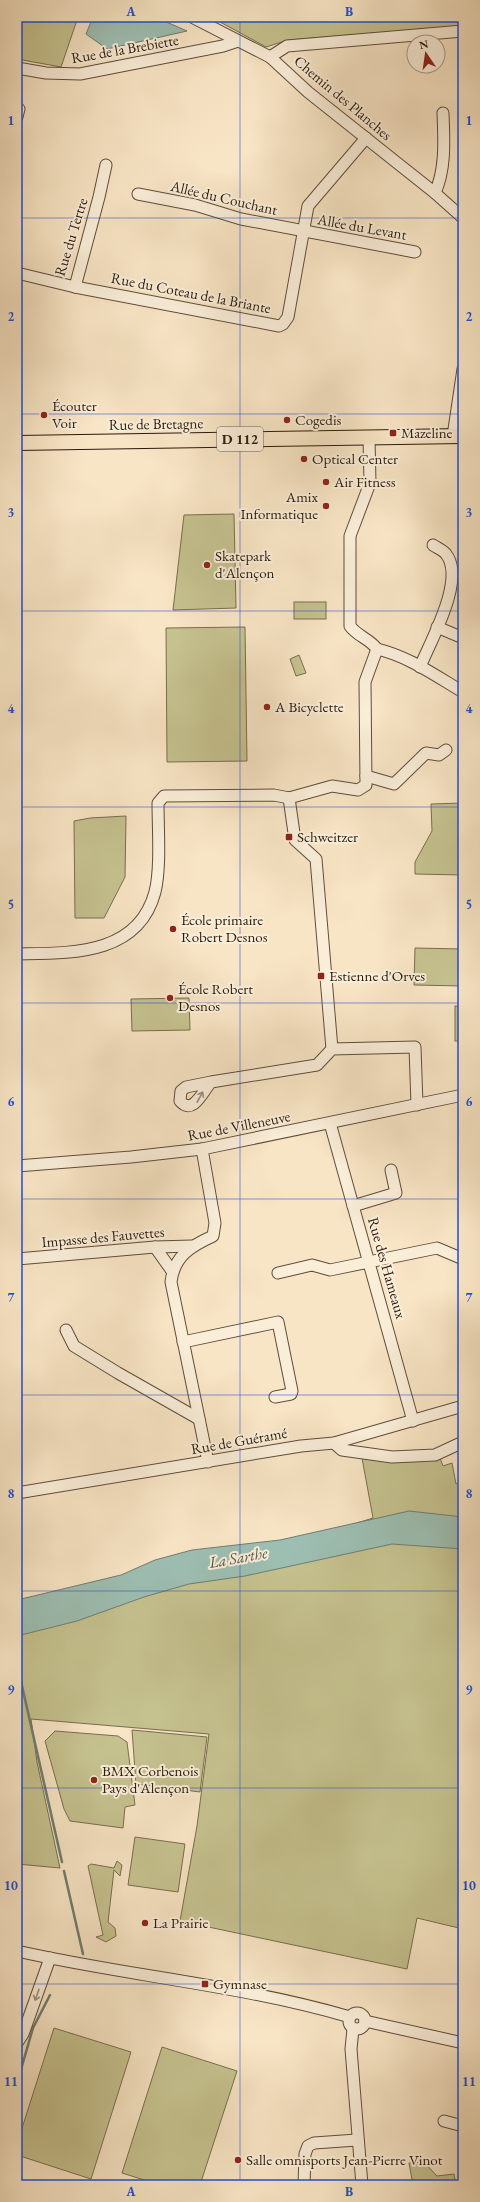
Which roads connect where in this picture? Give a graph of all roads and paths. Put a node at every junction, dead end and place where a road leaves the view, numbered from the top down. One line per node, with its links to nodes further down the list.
1 (192, 17): 3 (street, Chemin des Planches)
2 (463, 31): 4 (street)
3 (238, 41): 4 (street, Chemin des Planches); 5 (street, Rue de la Brebiette)
4 (270, 56): 9 (street, Chemin des Planches)
5 (17, 68)
6 (17, 109): 8 (street)
7 (443, 113): 11 (street)
8 (17, 117)
9 (366, 138): 11 (street, Chemin des Planches); 14 (street, Rue du Coteau de la Briante)
10 (106, 164): 17 (street, Rue du Tertre)
11 (435, 193): 13 (street, Chemin des Planches)
12 (138, 194): 14 (street, Allée du Couchant)
13 (463, 218)
14 (303, 231): 15 (street, Allée du Levant); 17 (street, Rue du Coteau de la Briante)
15 (416, 252)
16 (17, 273): 17 (street, Rue du Tertre)
17 (75, 286)
18 (463, 369): 19 (street)
19 (458, 436): 20 (main road, Rue de Bretagne / D 112)
20 (369, 438): 21 (main road, Rue de Bretagne / D 112); 25 (street)
21 (17, 443)
22 (433, 545): 23 (street)
23 (436, 627): 24 (street); 26 (street)
24 (463, 638)
25 (377, 649): 26 (street); 29 (street)
26 (420, 667): 27 (street)
27 (463, 692)
28 (446, 750): 29 (street)
29 (366, 776): 30 (street)
30 (289, 798): 31 (street); 32 (street)
31 (17, 954)
32 (332, 1049): 33 (street); 35 (street)
33 (211, 1082)
34 (463, 1095): 35 (street, Rue de Villeneuve)
35 (417, 1105): 36 (street, Rue de Villeneuve)
36 (330, 1123): 37 (street, Rue de Villeneuve); 40 (street, Rue des Hameaux)
37 (202, 1149): 38 (street, Rue de Villeneuve); 41 (street)
38 (17, 1166)
39 (391, 1170): 40 (street)
40 (353, 1206): 45 (street, Rue des Hameaux)
41 (192, 1246): 42 (street, Impasse des Fauvettes); 46 (street)
42 (154, 1247): 43 (street, Impasse des Fauvettes); 46 (street)
43 (17, 1259)
44 (463, 1259): 45 (street)
45 (370, 1263): 47 (street); 53 (street, Rue des Hameaux)
46 (172, 1271): 49 (street)
47 (278, 1274)
48 (66, 1330): 52 (street)
49 (183, 1342): 50 (street); 52 (street)
50 (274, 1398)
51 (463, 1406): 53 (street, Rue de Guéramé)
52 (199, 1418): 56 (street)
53 (414, 1422): 55 (street, Rue de Guéramé)
54 (463, 1442): 55 (street)
55 (334, 1443): 56 (street, Rue de Guéramé)
56 (208, 1462): 57 (street, Rue de Guéramé)
57 (17, 1493)
58 (17, 1951): 59 (street)
59 (50, 1958): 60 (street); 64 (street, one-way to 64)
60 (350, 2016): 61 (street); 62 (street)
61 (365, 2021): 62 (street); 63 (street)
62 (353, 2029): 67 (street)
63 (463, 2042)
64 (17, 2043)
65 (444, 2122): 66 (street)
66 (463, 2126)
67 (358, 2140): 68 (street); 69 (street)
68 (304, 2185)
69 (362, 2185)

